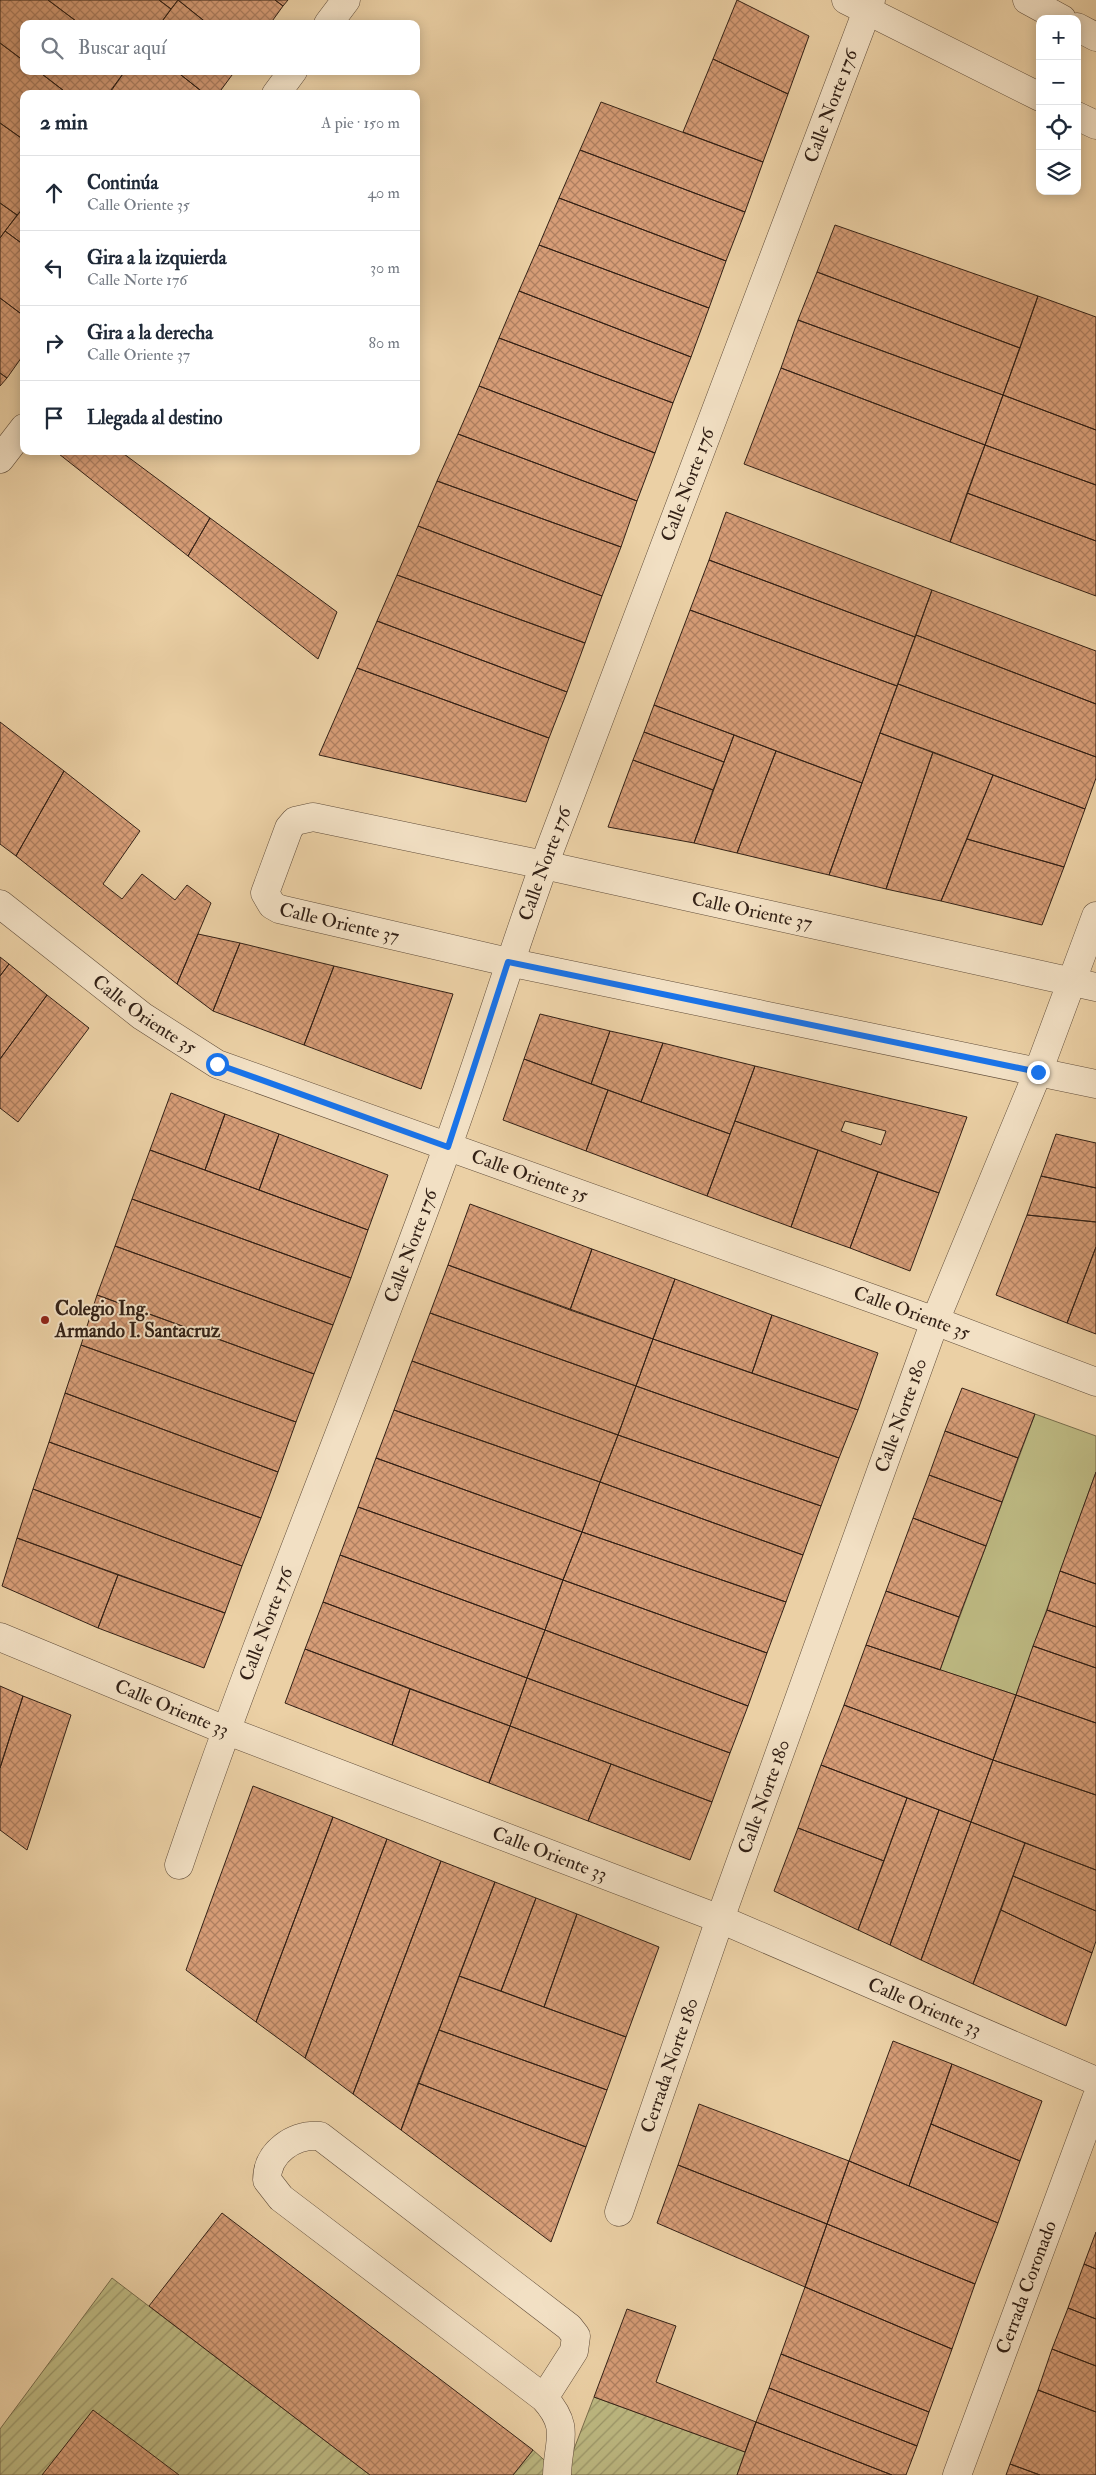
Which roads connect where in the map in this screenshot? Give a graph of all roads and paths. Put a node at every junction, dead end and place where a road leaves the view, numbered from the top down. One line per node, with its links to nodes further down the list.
1 (346, 0): 5 (street)
2 (1027, 0): 4 (street)
3 (861, 3): 10 (street); 15 (street, Calle Norte 176)
4 (1055, 15)
5 (331, 20)
6 (1081, 29): 7 (street)
7 (1096, 38)
8 (289, 75): 9 (street)
9 (279, 90)
10 (1036, 95)
11 (1081, 118): 12 (street)
12 (1096, 125)
13 (20, 433): 14 (street)
14 (0, 459)
15 (544, 865): 18 (street, Calle Norte 176); 18 (street, Calle Oriente 37); 19 (street, Calle Oriente 37)
16 (0, 904): 22 (street, Calle Oriente 35)
17 (1096, 916): 19 (street, Calle Norte 180)
18 (508, 962): 20 (street, Calle Oriente 37); 22 (street, Calle Norte 176)
19 (1084, 984): 20 (street, Calle Norte 180)
20 (1038, 1072): 21 (street, Calle Oriente 37); 23 (street, Calle Norte 180)
21 (1096, 1084)
22 (448, 1147): 23 (street, Calle Oriente 35); 26 (street, Calle Norte 176)
23 (935, 1321): 24 (street, Calle Oriente 35); 28 (street, Calle Norte 180)
24 (1096, 1382)
25 (0, 1637): 26 (street, Calle Oriente 33)
26 (225, 1730): 27 (street, Calle Norte 176); 28 (street, Calle Oriente 33)
27 (179, 1865)
28 (720, 1919): 29 (street, Calle Oriente 33); 31 (street, Cerrada Norte 180)
29 (1096, 2081)
30 (1096, 2099): 34 (street, Cerrada Coronado)
31 (619, 2212)
32 (544, 2398): 32 (street); 33 (street)
33 (557, 2475)
34 (957, 2475)

